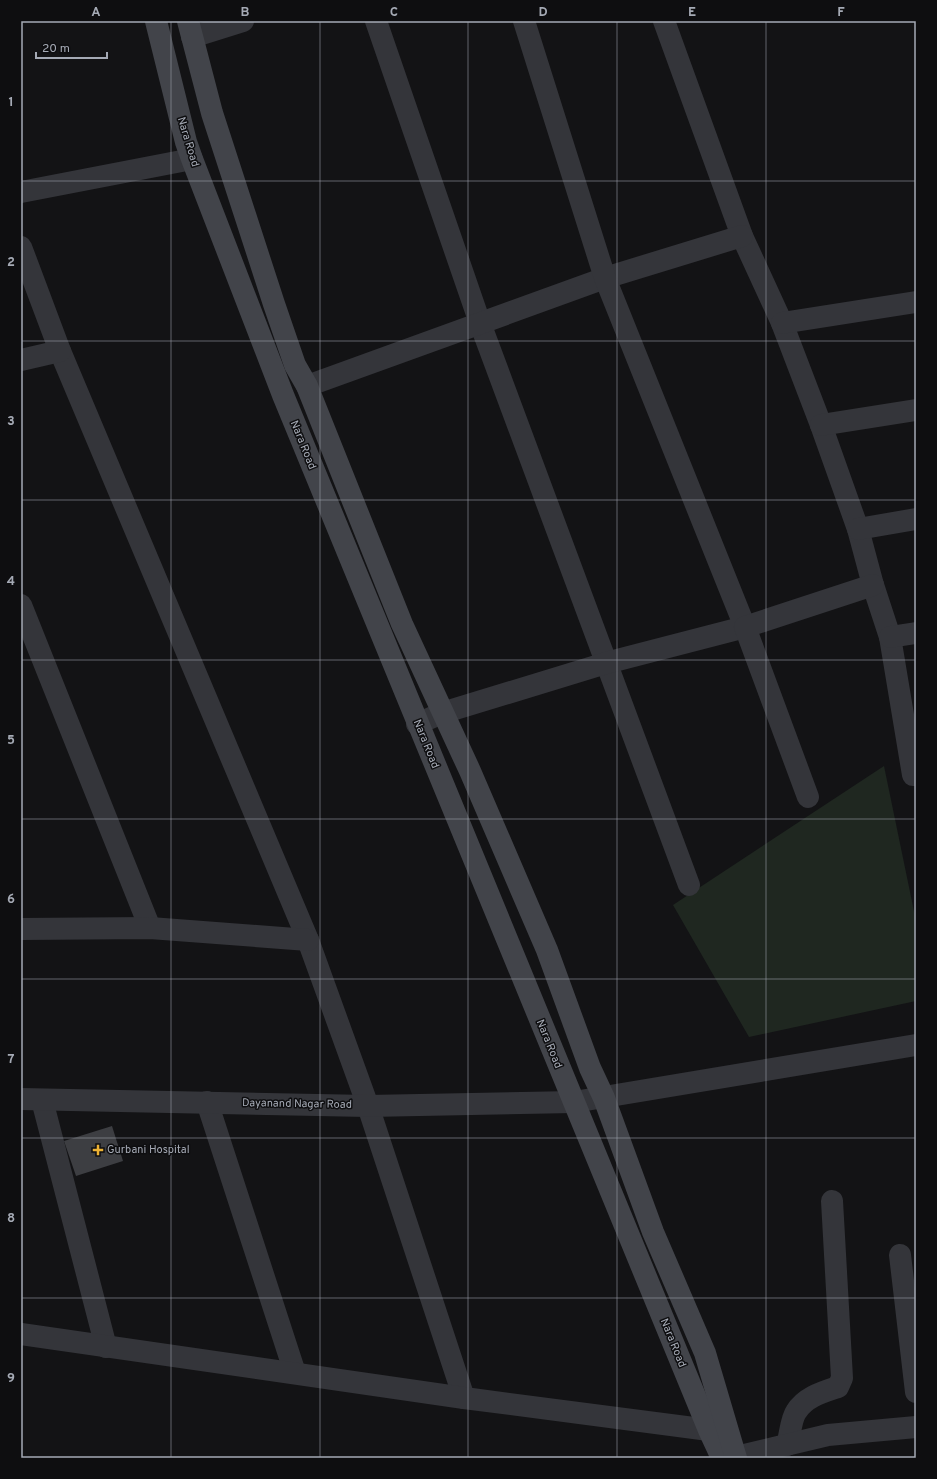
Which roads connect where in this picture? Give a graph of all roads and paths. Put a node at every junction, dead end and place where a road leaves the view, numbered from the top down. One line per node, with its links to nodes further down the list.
1 (156, 21): 7 (main road, Nara Road)
2 (243, 21): 6 (street)
3 (376, 21): 13 (street)
4 (524, 21): 11 (street)
5 (664, 21): 9 (street)
6 (190, 29): 17 (main road)
7 (192, 159): 8 (street); 29 (main road, Nara Road)
8 (21, 192)
9 (742, 236): 11 (street); 14 (street)
10 (21, 248): 15 (street)
11 (605, 278): 13 (street); 24 (street)
12 (916, 302): 14 (street)
13 (480, 323): 17 (street); 27 (street)
14 (782, 323): 19 (street)
15 (60, 351): 16 (street); 35 (street)
16 (21, 360)
17 (307, 386): 28 (main road)
18 (916, 410): 19 (street)
19 (821, 426): 21 (street)
20 (916, 519): 21 (street)
21 (858, 529): 22 (street)
22 (873, 585): 24 (street); 26 (street)
23 (21, 604): 33 (street)
24 (745, 627): 27 (street); 31 (street)
25 (916, 633): 26 (street)
26 (890, 637): 30 (street)
27 (606, 663): 28 (street); 32 (street)
28 (442, 713): 29 (street); 37 (main road)
29 (417, 724): 40 (main road, Nara Road)
30 (916, 775)
31 (808, 797)
32 (689, 885)
33 (150, 928): 34 (street); 35 (street)
34 (21, 929)
35 (308, 940): 41 (street)
36 (916, 1045): 37 (street, Dayanand Nagar Road)
37 (604, 1098): 40 (street, Dayanand Nagar Road); 52 (main road)
38 (31, 1100): 39 (street, Dayanand Nagar Road); 45 (street)
39 (207, 1102): 41 (street, Dayanand Nagar Road); 46 (street)
40 (574, 1102): 41 (street, Dayanand Nagar Road); 50 (main road, Nara Road)
41 (368, 1106): 48 (street)
42 (832, 1201): 51 (street)
43 (900, 1256): 47 (street)
44 (21, 1334): 45 (street)
45 (106, 1347): 46 (street)
46 (296, 1373): 48 (street)
47 (916, 1392)
48 (464, 1398): 50 (street)
49 (916, 1427): 51 (street)
50 (709, 1430): 52 (main road, Nara Road)
51 (788, 1445): 52 (street)
52 (729, 1454)

